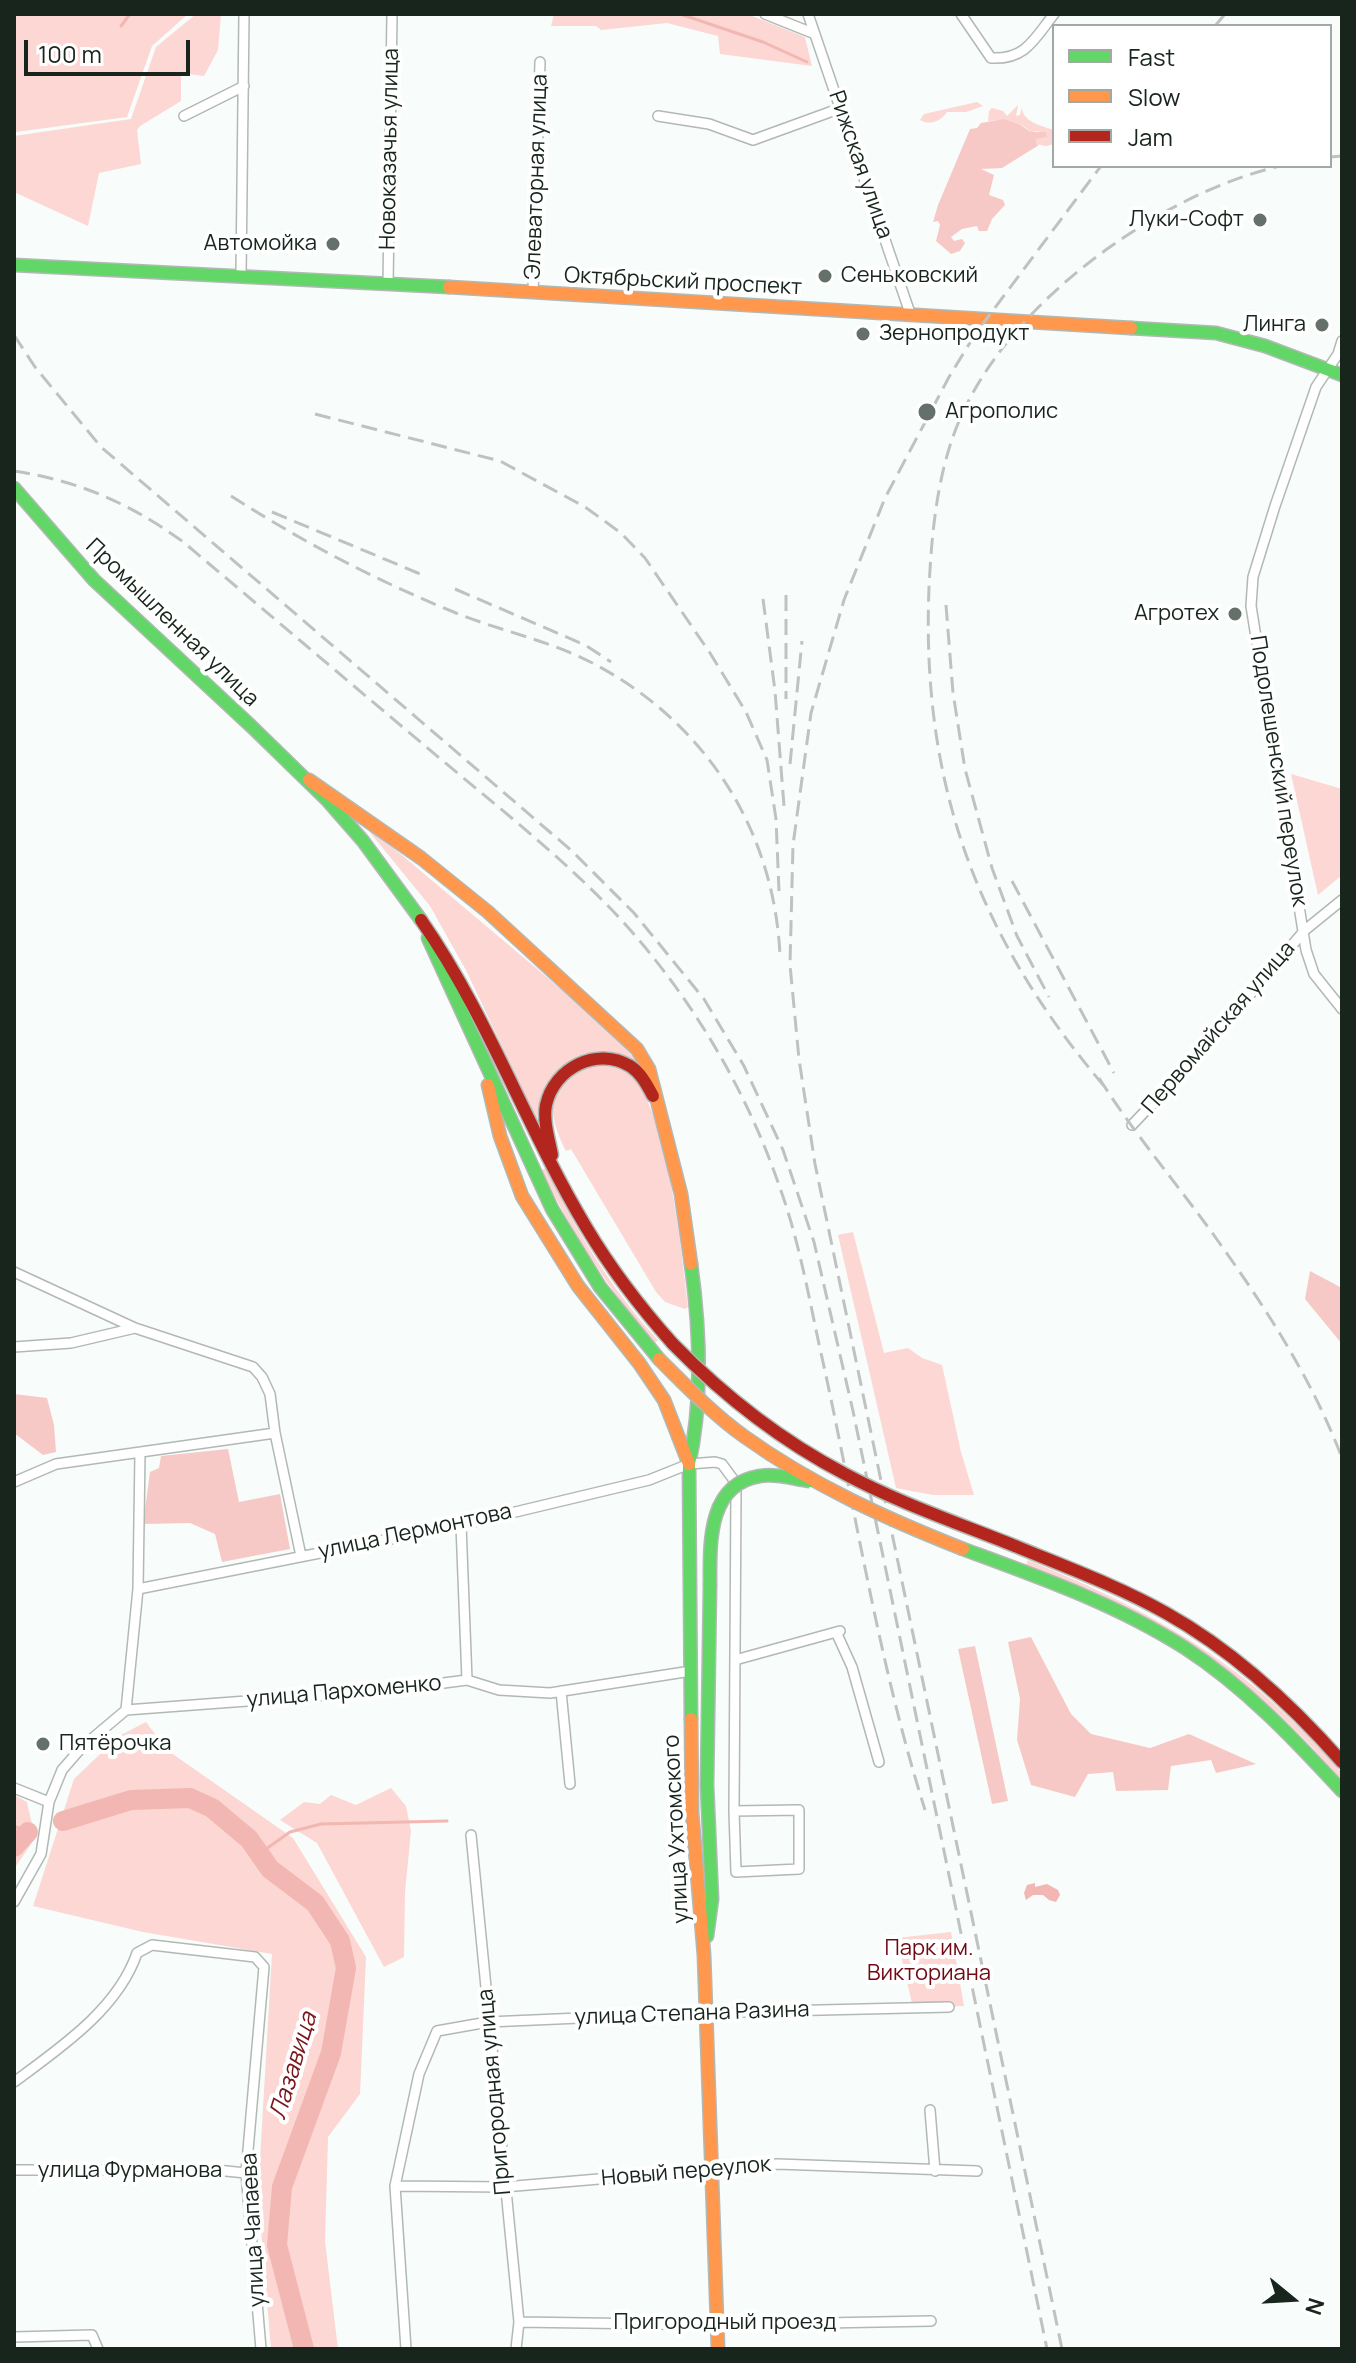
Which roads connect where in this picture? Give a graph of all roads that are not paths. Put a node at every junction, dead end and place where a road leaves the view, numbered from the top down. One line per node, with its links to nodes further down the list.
1 (244, 14): 9 (street)
2 (392, 14): 15 (street, Новоказачья улица)
3 (765, 14): 7 (street)
4 (808, 14): 7 (street, Рижская улица)
5 (961, 14): 6 (street)
6 (1054, 14)
7 (815, 34): 10 (street, Рижская улица)
8 (540, 62): 16 (street, Элеваторная улица)
9 (244, 86): 11 (street); 14 (street)
10 (841, 108): 12 (street); 17 (street, Рижская улица)
11 (184, 116)
12 (658, 116)
13 (14, 265): 14 (main road, Октябрьский проспект)
14 (241, 275): 15 (main road, Октябрьский проспект)
15 (388, 285): 16 (main road, Октябрьский проспект)
16 (533, 293): 17 (main road, Октябрьский проспект)
17 (911, 316): 19 (main road, Октябрьский проспект)
18 (1342, 341): 19 (street, Подолешенский переулок)
19 (1328, 369): 20 (main road, Октябрьский проспект); 25 (street, Подолешенский переулок)
20 (1342, 375)
21 (14, 488): 22 (main road, Промышленная улица)
22 (309, 780): 24 (main road); 28 (main road)
23 (1342, 900): 25 (street, Первомайская улица)
24 (420, 920): 27 (main road); 30 (main road)
25 (1305, 930): 26 (street, Подолешенский переулок); 29 (street, Первомайская улица)
26 (1342, 1009)
27 (481, 1059): 36 (main road); 38 (main road, bridge)
28 (661, 1110): 30 (main road); 36 (main road, улица Ухтомского)
29 (1132, 1125)
30 (556, 1174): 48 (main road, bridge)
31 (14, 1272): 32 (street)
32 (135, 1328): 33 (street); 34 (street)
33 (14, 1347)
34 (275, 1433): 35 (street); 40 (street)
35 (140, 1453): 37 (street); 41 (street)
36 (689, 1464): 39 (street, улица Лермонтова); 42 (street); 43 (main road, улица Ухтомского)
37 (14, 1482)
38 (816, 1482): 51 (main road, bridge); 56 (main road, bridge)
39 (461, 1525): 40 (street, улица Лермонтова); 44 (street)
40 (301, 1556): 41 (street, улица Лермонтова)
41 (138, 1589): 46 (street)
42 (735, 1660): 47 (street); 53 (street)
43 (691, 1671): 45 (street, улица Пархоменко); 56 (main road, улица Ухтомского)
44 (467, 1680): 45 (street, улица Пархоменко); 46 (street, улица Пархоменко)
45 (561, 1691): 49 (street)
46 (126, 1710): 52 (street)
47 (879, 1762)
48 (1342, 1762)
49 (570, 1784)
50 (14, 1788): 52 (street)
51 (1342, 1791)
52 (49, 1802): 55 (street)
53 (734, 1811): 53 (street)
54 (471, 1835): 59 (street, Пригородная улица)
55 (14, 1902)
56 (704, 1955): 58 (main road, улица Ухтомского)
57 (949, 2007): 58 (street, улица Степана Разина)
58 (706, 2013): 59 (street, улица Степана Разина); 63 (main road, улица Ухтомского)
59 (488, 2022): 67 (street, улица Степана Разина); 68 (street, Пригородная улица)
60 (14, 2082): 66 (street, улица Чапаева)
61 (930, 2110): 64 (street)
62 (14, 2170): 66 (street, улица Фурманова)
63 (713, 2170): 64 (street, Новый переулок); 68 (street, Новый переулок); 71 (main road, улица Ухтомского)
64 (935, 2171): 65 (street, Новый переулок)
65 (977, 2171)
66 (246, 2173): 74 (street, улица Чапаева)
67 (395, 2186): 68 (street, Новый переулок); 75 (street)
68 (504, 2187): 70 (street, Пригородная улица)
69 (931, 2321): 71 (street, Пригородный проезд)
70 (519, 2322): 71 (street, Пригородный проезд); 76 (street, Пригородная улица)
71 (717, 2325): 77 (main road, улица Ухтомского)
72 (14, 2337): 73 (street)
73 (98, 2349)
74 (261, 2349)
75 (406, 2349)
76 (516, 2349)
77 (718, 2349)

